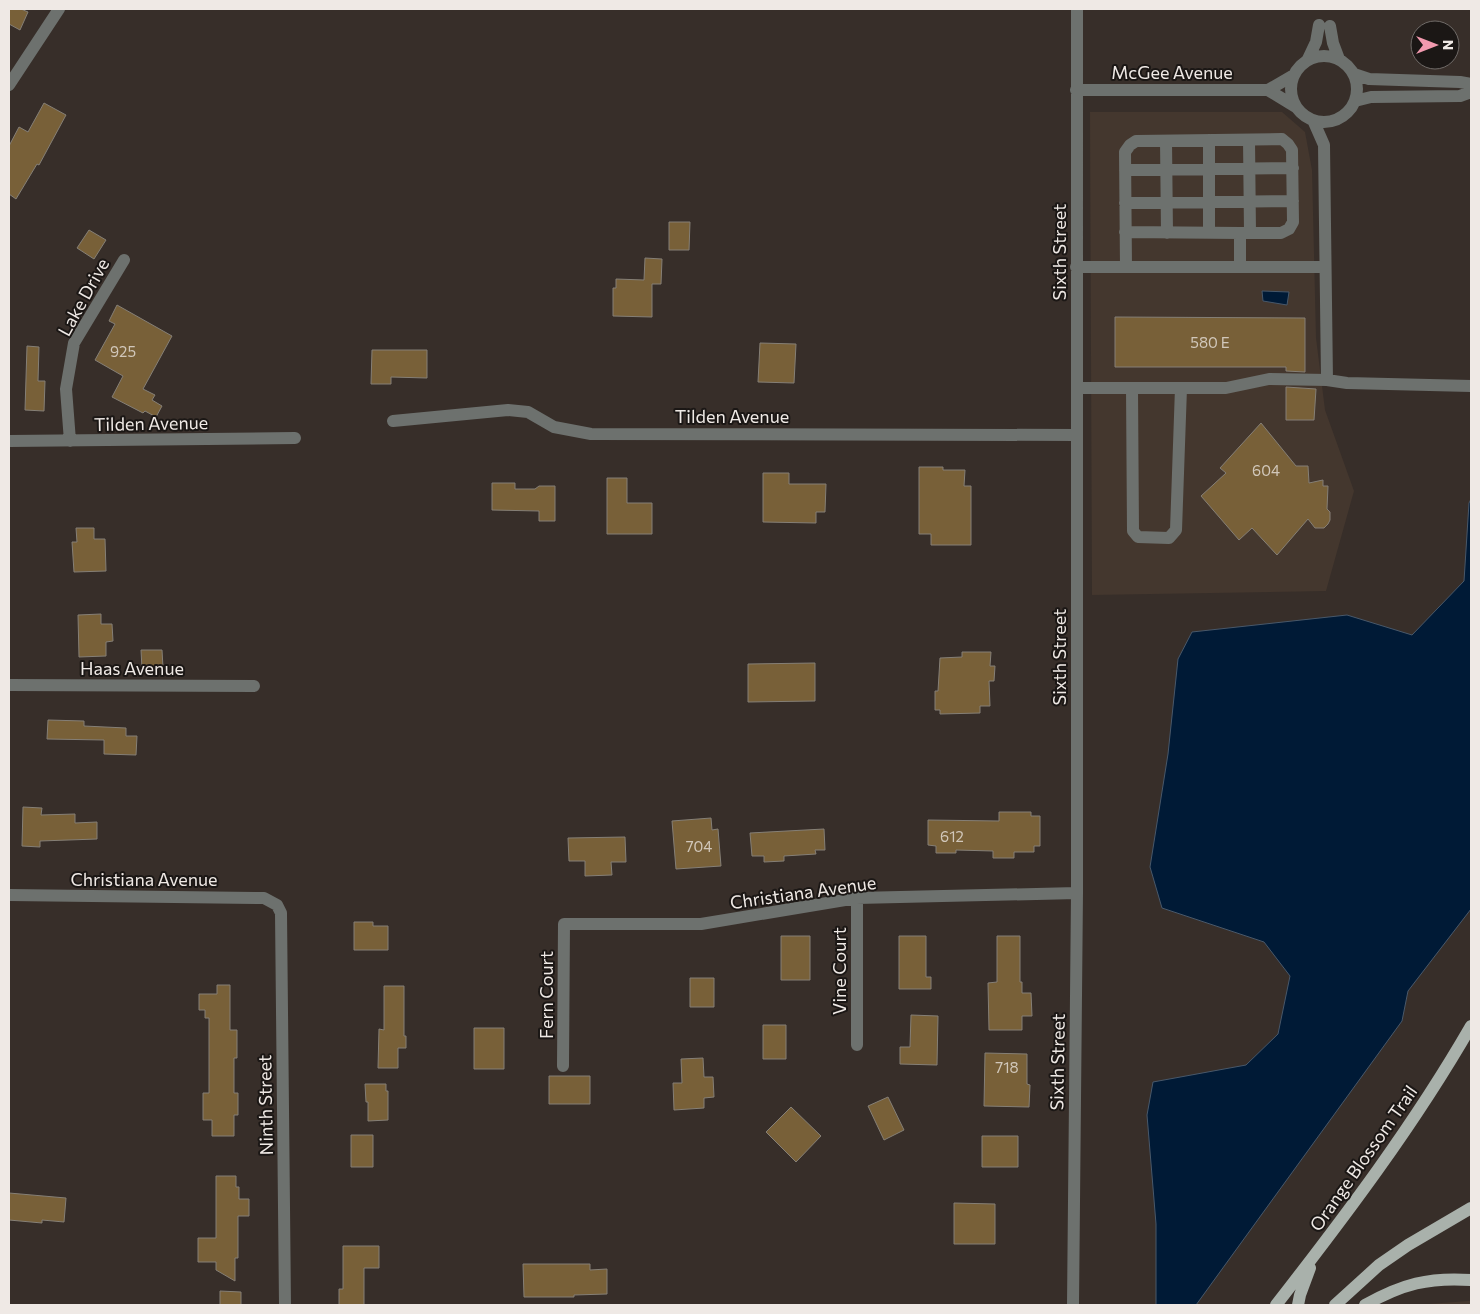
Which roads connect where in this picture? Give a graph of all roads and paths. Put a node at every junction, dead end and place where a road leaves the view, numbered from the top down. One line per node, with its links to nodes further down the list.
1 (59, 9): 8 (street)
2 (1077, 9): 9 (street, Sixth Street)
3 (1308, 59): 4 (street); 4 (street); 6 (street)
4 (1340, 59): 5 (street)
5 (1354, 74): 7 (street); 12 (street)
6 (1294, 75): 10 (street, McGee Avenue); 13 (street)
7 (1471, 84)
8 (9, 85)
9 (1076, 90): 10 (street, McGee Avenue); 35 (street, Sixth Street)
10 (1268, 90): 13 (street)
11 (1471, 92): 12 (street)
12 (1355, 101): 15 (street)
13 (1296, 107): 14 (street)
14 (1313, 120): 15 (street); 19 (street)
15 (1335, 120): 19 (street)
16 (1208, 140): 17 (street); 18 (street); 21 (street)
17 (1249, 140): 20 (street); 22 (street)
18 (1166, 141): 23 (street); 24 (street)
19 (1324, 145): 38 (street)
20 (1293, 168): 22 (street); 25 (street)
21 (1208, 169): 22 (street); 24 (street); 26 (street)
22 (1250, 169): 27 (street)
23 (1125, 170): 24 (street); 28 (street)
24 (1166, 170): 29 (street)
25 (1293, 201): 27 (street); 33 (street)
26 (1208, 202): 27 (street); 29 (street); 32 (street)
27 (1250, 202): 33 (street)
28 (1125, 203): 29 (street); 30 (street)
29 (1167, 203): 31 (street)
30 (1125, 232): 31 (street); 36 (street)
31 (1167, 233): 32 (street)
32 (1209, 233): 33 (street)
33 (1245, 233): 37 (street)
34 (124, 260): 48 (street, Lake Drive)
35 (1076, 267): 36 (street); 41 (street, Sixth Street)
36 (1126, 267): 37 (street)
37 (1240, 267): 38 (street)
38 (1325, 267): 39 (street)
39 (1327, 380): 40 (street); 43 (street)
40 (1471, 386)
41 (1077, 388): 42 (street); 45 (street, Sixth Street)
42 (1132, 388): 43 (street); 43 (street)
43 (1181, 388)
44 (393, 421): 45 (street, Tilden Avenue)
45 (1077, 435): 51 (street, Sixth Street)
46 (295, 438): 48 (street, Tilden Avenue)
47 (9, 441): 48 (street, Tilden Avenue)
48 (70, 441)
49 (9, 685): 50 (street, Haas Avenue)
50 (254, 686)
51 (1077, 893): 53 (street, Christiana Avenue); 63 (street, Sixth Street)
52 (9, 895): 54 (street, Christiana Avenue)
53 (857, 898): 55 (street, Christiana Avenue); 57 (street, Vine Court)
54 (277, 905): 62 (street, Ninth Street)
55 (564, 924): 58 (street, Fern Court)
56 (1471, 1026): 60 (main road, Orange Blossom Trail)
57 (856, 1044)
58 (563, 1066)
59 (1471, 1208): 66 (main road)
60 (1314, 1256): 64 (main road, Orange Blossom Trail); 65 (main road)
61 (1471, 1280): 67 (main road)
62 (285, 1305)
63 (1073, 1305)
64 (1276, 1305)
65 (1298, 1305)
66 (1335, 1305)
67 (1365, 1305)

